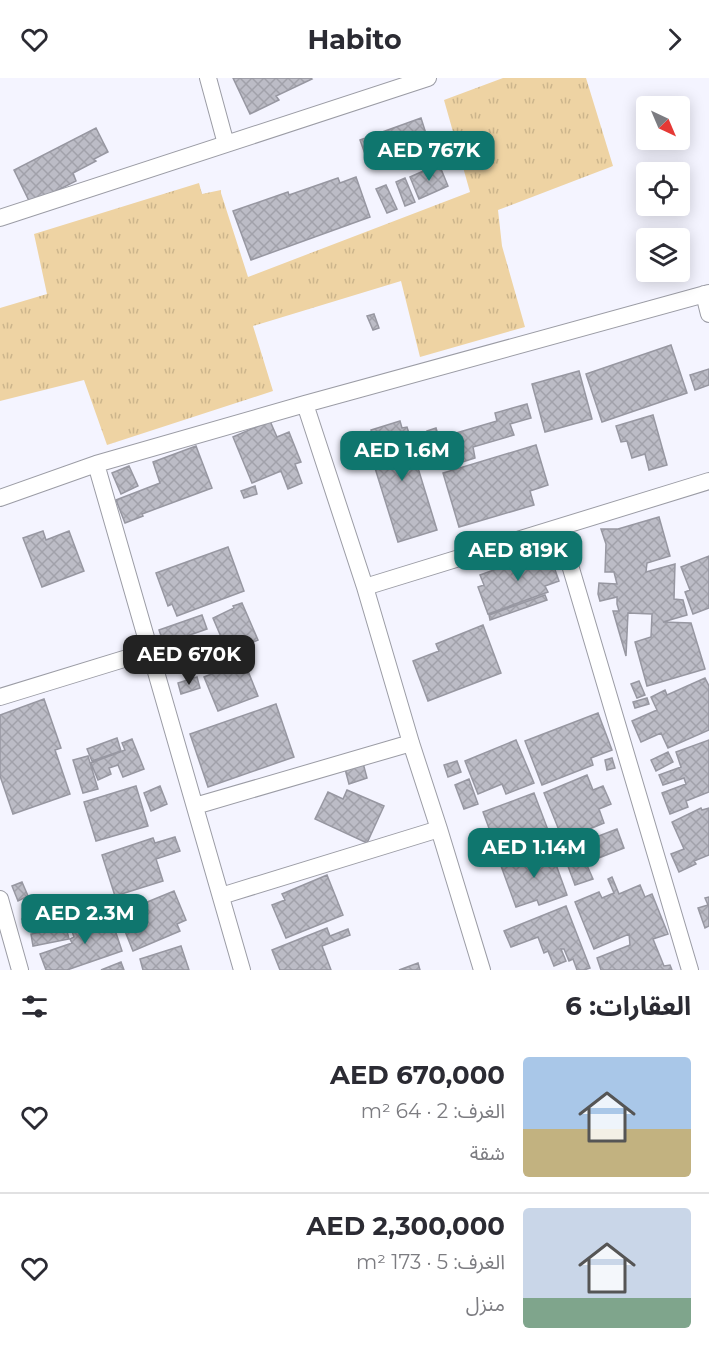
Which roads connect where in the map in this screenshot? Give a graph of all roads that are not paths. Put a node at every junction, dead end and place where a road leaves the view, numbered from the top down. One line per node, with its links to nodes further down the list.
1 (208, 78): 3 (street)
2 (428, 78): 3 (street)
3 (226, 144): 4 (street)
4 (1, 216)
5 (706, 293): 6 (street); 7 (street)
6 (709, 314)
7 (305, 404): 8 (street); 12 (street)
8 (96, 464): 10 (street); 13 (street)
9 (709, 481): 11 (street)
10 (0, 498)
11 (559, 528): 12 (street); 23 (street)
12 (365, 587): 15 (street)
13 (150, 651): 14 (street); 16 (street)
14 (0, 697)
15 (411, 743): 16 (street); 17 (street)
16 (195, 806): 18 (street)
17 (439, 829): 18 (street); 22 (street)
18 (221, 896): 21 (street)
19 (0, 899): 20 (street)
20 (20, 970)
21 (242, 970)
22 (482, 970)
23 (690, 970)

